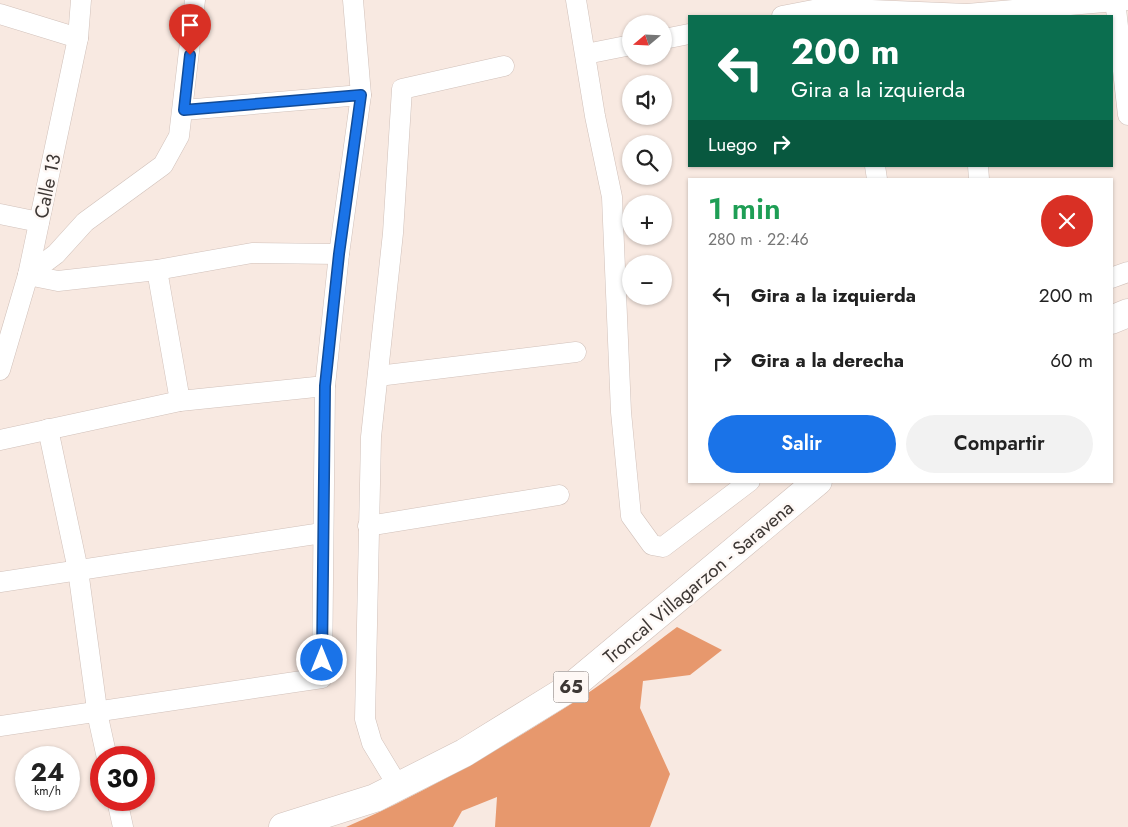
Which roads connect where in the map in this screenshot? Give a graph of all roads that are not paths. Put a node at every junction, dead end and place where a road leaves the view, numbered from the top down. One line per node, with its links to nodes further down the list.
1 (81, 0): 12 (street, Calle 13)
2 (195, 0): 17 (street)
3 (353, 0): 16 (street)
4 (576, 0): 14 (street)
5 (1119, 1): 9 (street); 18 (street)
6 (855, 8): 8 (street); 9 (street)
7 (0, 14): 12 (street)
8 (787, 15)
9 (967, 15)
10 (688, 34): 11 (street)
11 (672, 37)
12 (78, 38): 20 (street, Calle 13)
13 (622, 47): 14 (street)
14 (586, 54): 35 (street)
15 (504, 66): 30 (street)
16 (361, 95): 17 (street); 21 (street)
17 (184, 110): 24 (street)
18 (1128, 115)
19 (0, 214): 20 (street)
20 (39, 222): 24 (street, Calle 13)
21 (339, 254): 22 (street); 31 (street)
22 (157, 270): 24 (street); 32 (street)
23 (1128, 272): 25 (street)
24 (28, 275): 29 (street, Calle 13)
25 (1113, 277)
26 (1128, 312): 27 (main road)
27 (1113, 319)
28 (576, 352): 30 (street)
29 (0, 370)
30 (378, 376): 38 (street)
31 (325, 386): 32 (street); 39 (street)
32 (180, 401): 33 (street)
33 (48, 429): 34 (street); 40 (street)
34 (0, 440)
35 (747, 483)
36 (816, 483): 45 (main road, Troncal Villagarzon - Saravena / 65)
37 (559, 495): 38 (street)
38 (368, 526): 45 (street)
39 (322, 533): 40 (street); 42 (street)
40 (78, 570): 41 (street); 42 (street)
41 (0, 582)
42 (97, 712): 43 (street); 44 (street)
43 (0, 726)
44 (104, 746)
45 (398, 786): 48 (main road, Troncal Villagarzon - Saravena / 65)
46 (119, 811): 47 (street)
47 (123, 827)
48 (283, 827)

